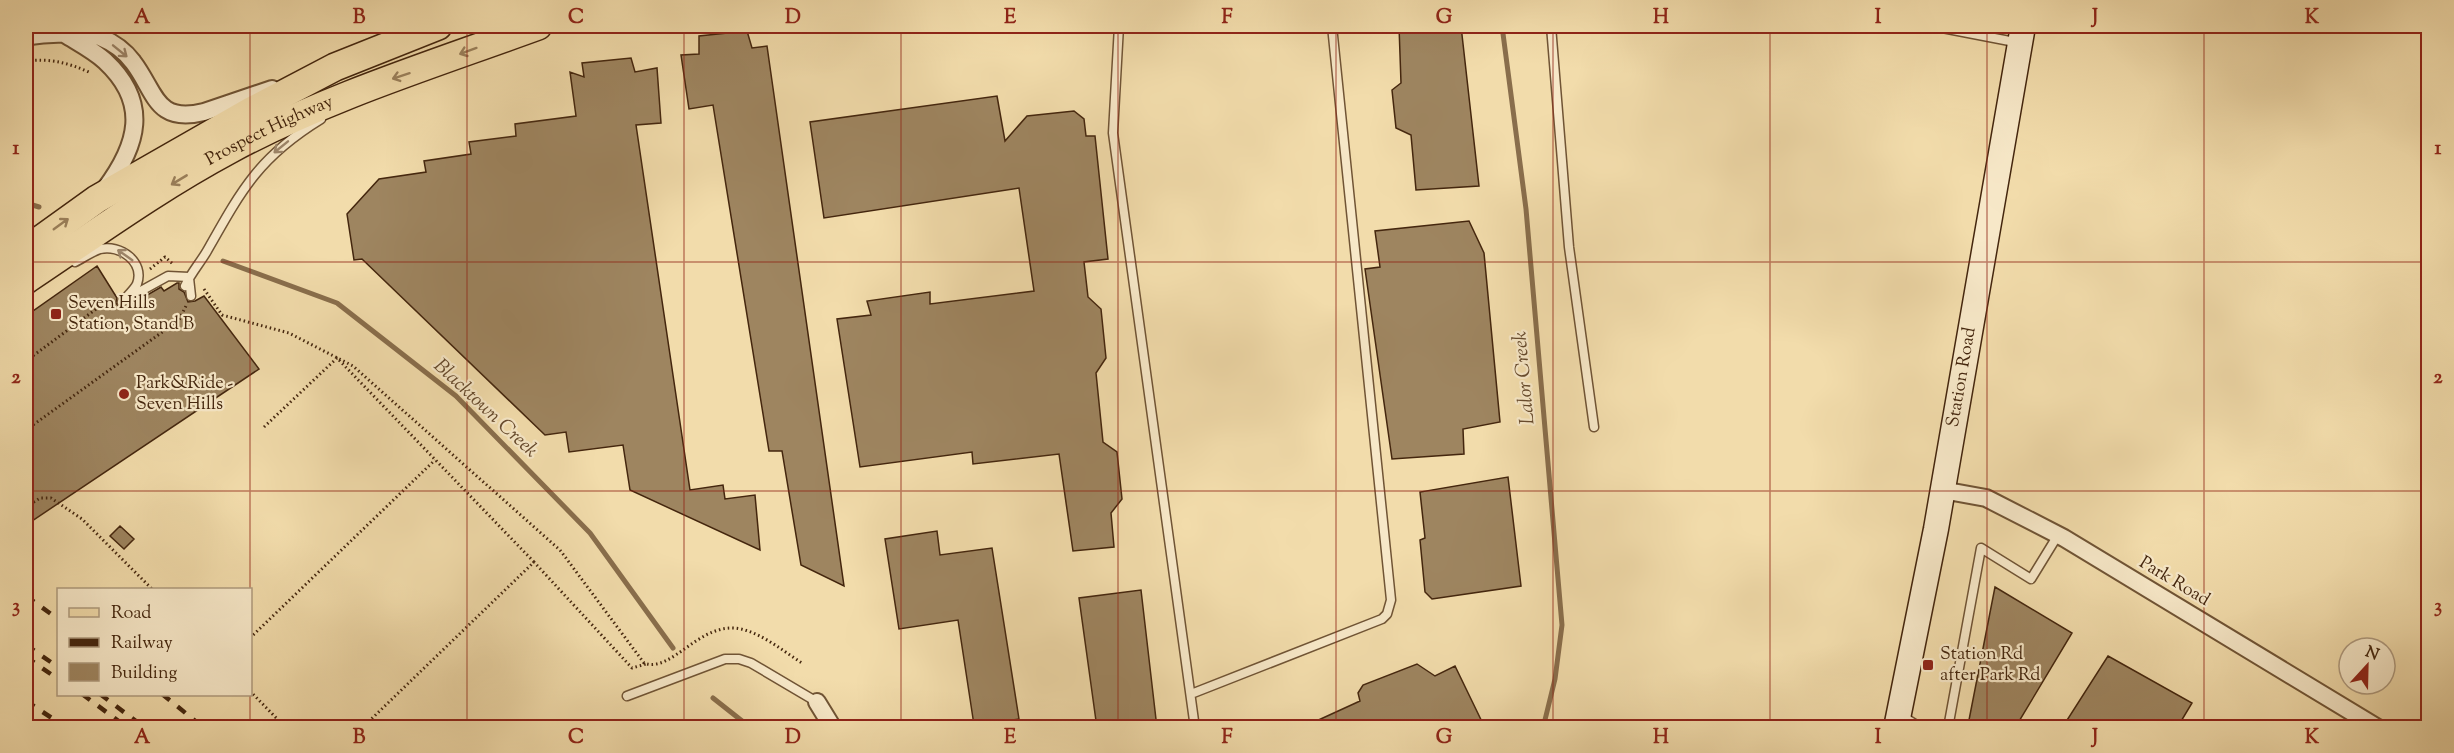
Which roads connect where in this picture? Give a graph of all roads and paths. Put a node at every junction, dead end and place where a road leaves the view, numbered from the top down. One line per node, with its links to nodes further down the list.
1 (438, 26): 11 (main road, Prospect Highway)
2 (538, 26): 13 (main road, Prospect Highway, one-way to 13)
3 (1119, 26): 37 (lane)
4 (1332, 26): 37 (lane)
5 (1551, 26): 25 (lane)
6 (1932, 26): 8 (lane)
7 (68, 30): 9 (street); 11 (street, one-way to 11); 14 (street)
8 (2021, 34): 28 (main road, Station Road)
9 (26, 37)
10 (26, 61): 12 (path)
11 (335, 67): 14 (main road, Prospect Highway)
12 (94, 75)
13 (362, 88): 16 (lane, one-way to 16); 18 (main road, Prospect Highway, one-way to 18)
14 (97, 199): 15 (main road, Prospect Highway, one-way to 14)
15 (26, 250)
16 (189, 277): 17 (path); 17 (lane); 19 (lane); 20 (path); 21 (lane)
17 (138, 278): 18 (lane, one-way to 18); 23 (path)
18 (26, 281)
19 (185, 286)
20 (204, 290): 21 (path); 22 (path)
21 (191, 296): 26 (path)
22 (337, 358): 24 (path); 27 (path); 35 (path)
23 (26, 361)
24 (264, 427)
25 (1594, 427)
26 (26, 430)
27 (435, 460): 31 (path); 33 (path)
28 (1942, 490): 30 (street, Park Road); 40 (main road, Station Road)
29 (26, 507): 32 (path)
30 (2058, 535): 46 (lane); 47 (street, Park Road)
31 (534, 562): 35 (path); 42 (path)
32 (151, 588)
33 (252, 636)
34 (802, 663): 35 (path)
35 (646, 664)
36 (252, 692): 41 (path)
37 (1191, 694): 44 (lane)
38 (627, 696): 39 (lane)
39 (818, 702): 43 (street)
40 (1898, 721): 45 (lane)
41 (286, 728)
42 (362, 728)
43 (833, 728)
44 (1195, 728)
45 (1921, 728)
46 (1948, 728)
47 (2378, 728)

